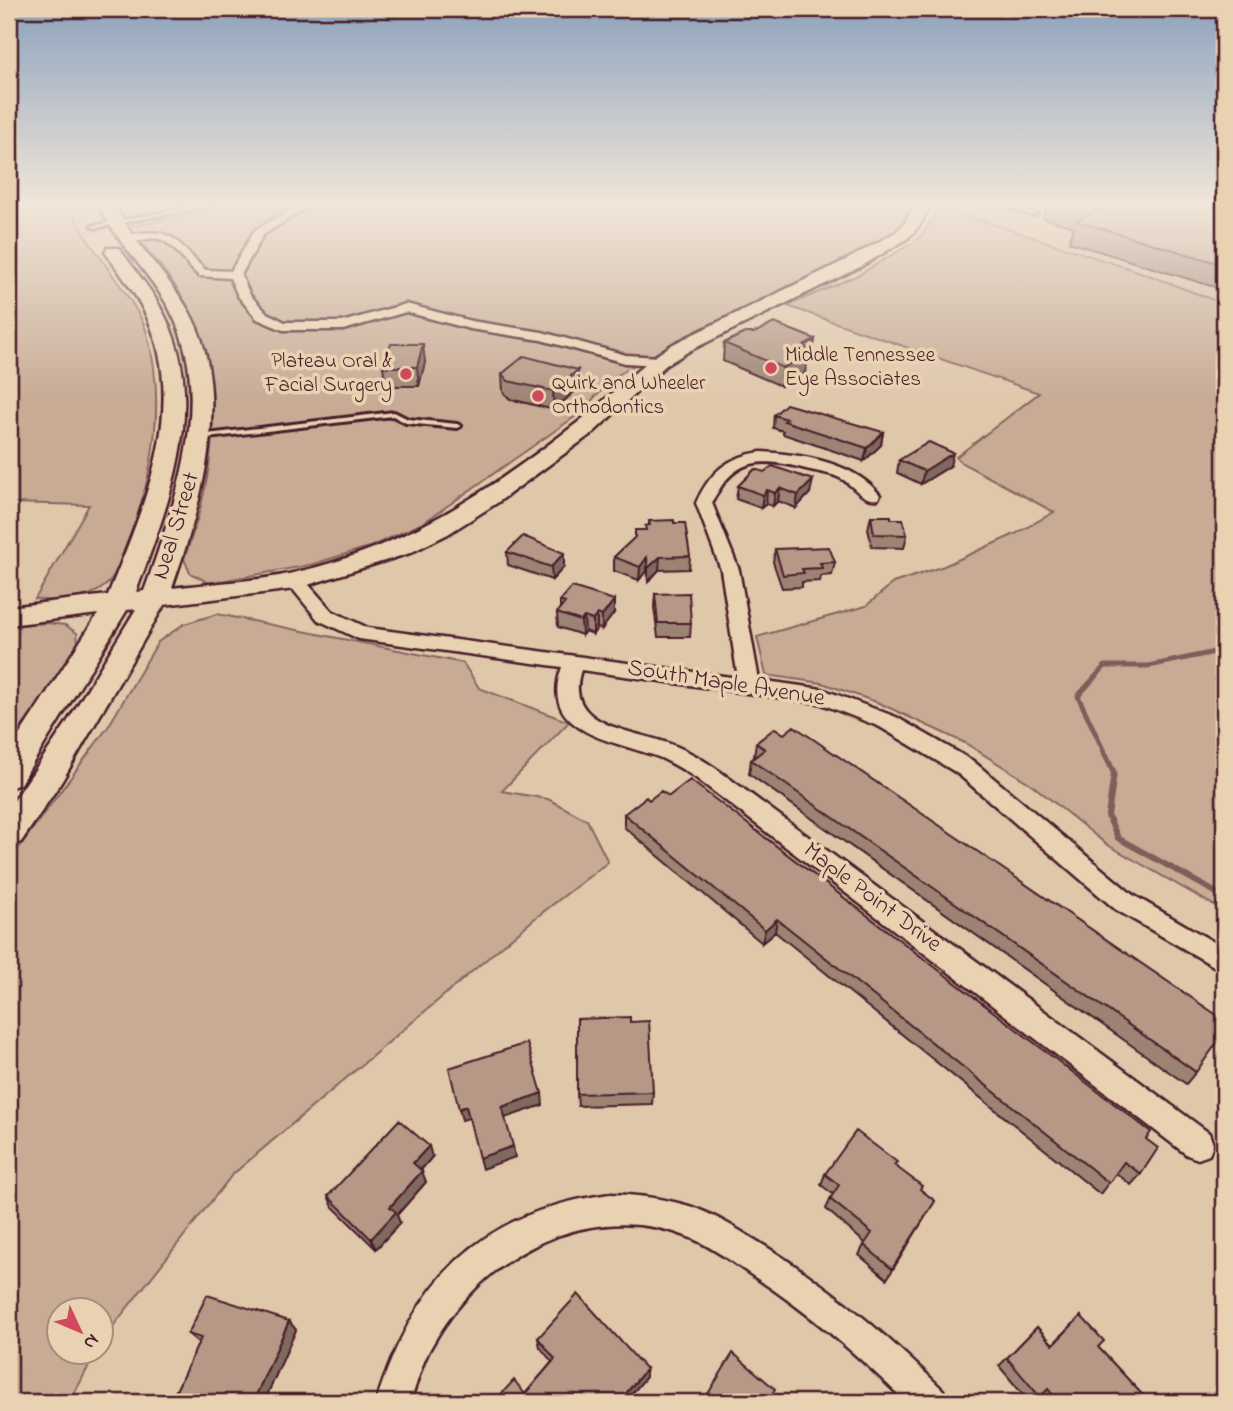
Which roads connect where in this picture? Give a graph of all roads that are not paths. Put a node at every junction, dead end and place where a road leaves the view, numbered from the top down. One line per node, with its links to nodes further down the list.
1 (133, 269): 13 (main road, Neal Street)
2 (149, 269): 9 (main road, Neal Street)
3 (197, 269): 6 (street)
4 (238, 269): 6 (street)
5 (842, 269): 7 (main road)
6 (235, 275): 7 (street)
7 (659, 361): 11 (main road)
8 (457, 426): 9 (lane)
9 (199, 437): 12 (main road, Neal Street)
10 (872, 495): 16 (street)
11 (295, 581): 12 (main road); 15 (street, South Maple Avenue)
12 (155, 598): 13 (main road); 18 (main road, Neal Street)
13 (120, 602): 14 (main road); 17 (main road, Neal Street)
14 (9, 616)
15 (574, 662): 16 (street, South Maple Avenue); 20 (street, Maple Point Drive)
16 (750, 685): 19 (street, South Maple Avenue)
17 (9, 776)
18 (9, 833)
19 (1224, 961)
20 (1198, 1144)
21 (393, 1402): 22 (street)
22 (931, 1402)

